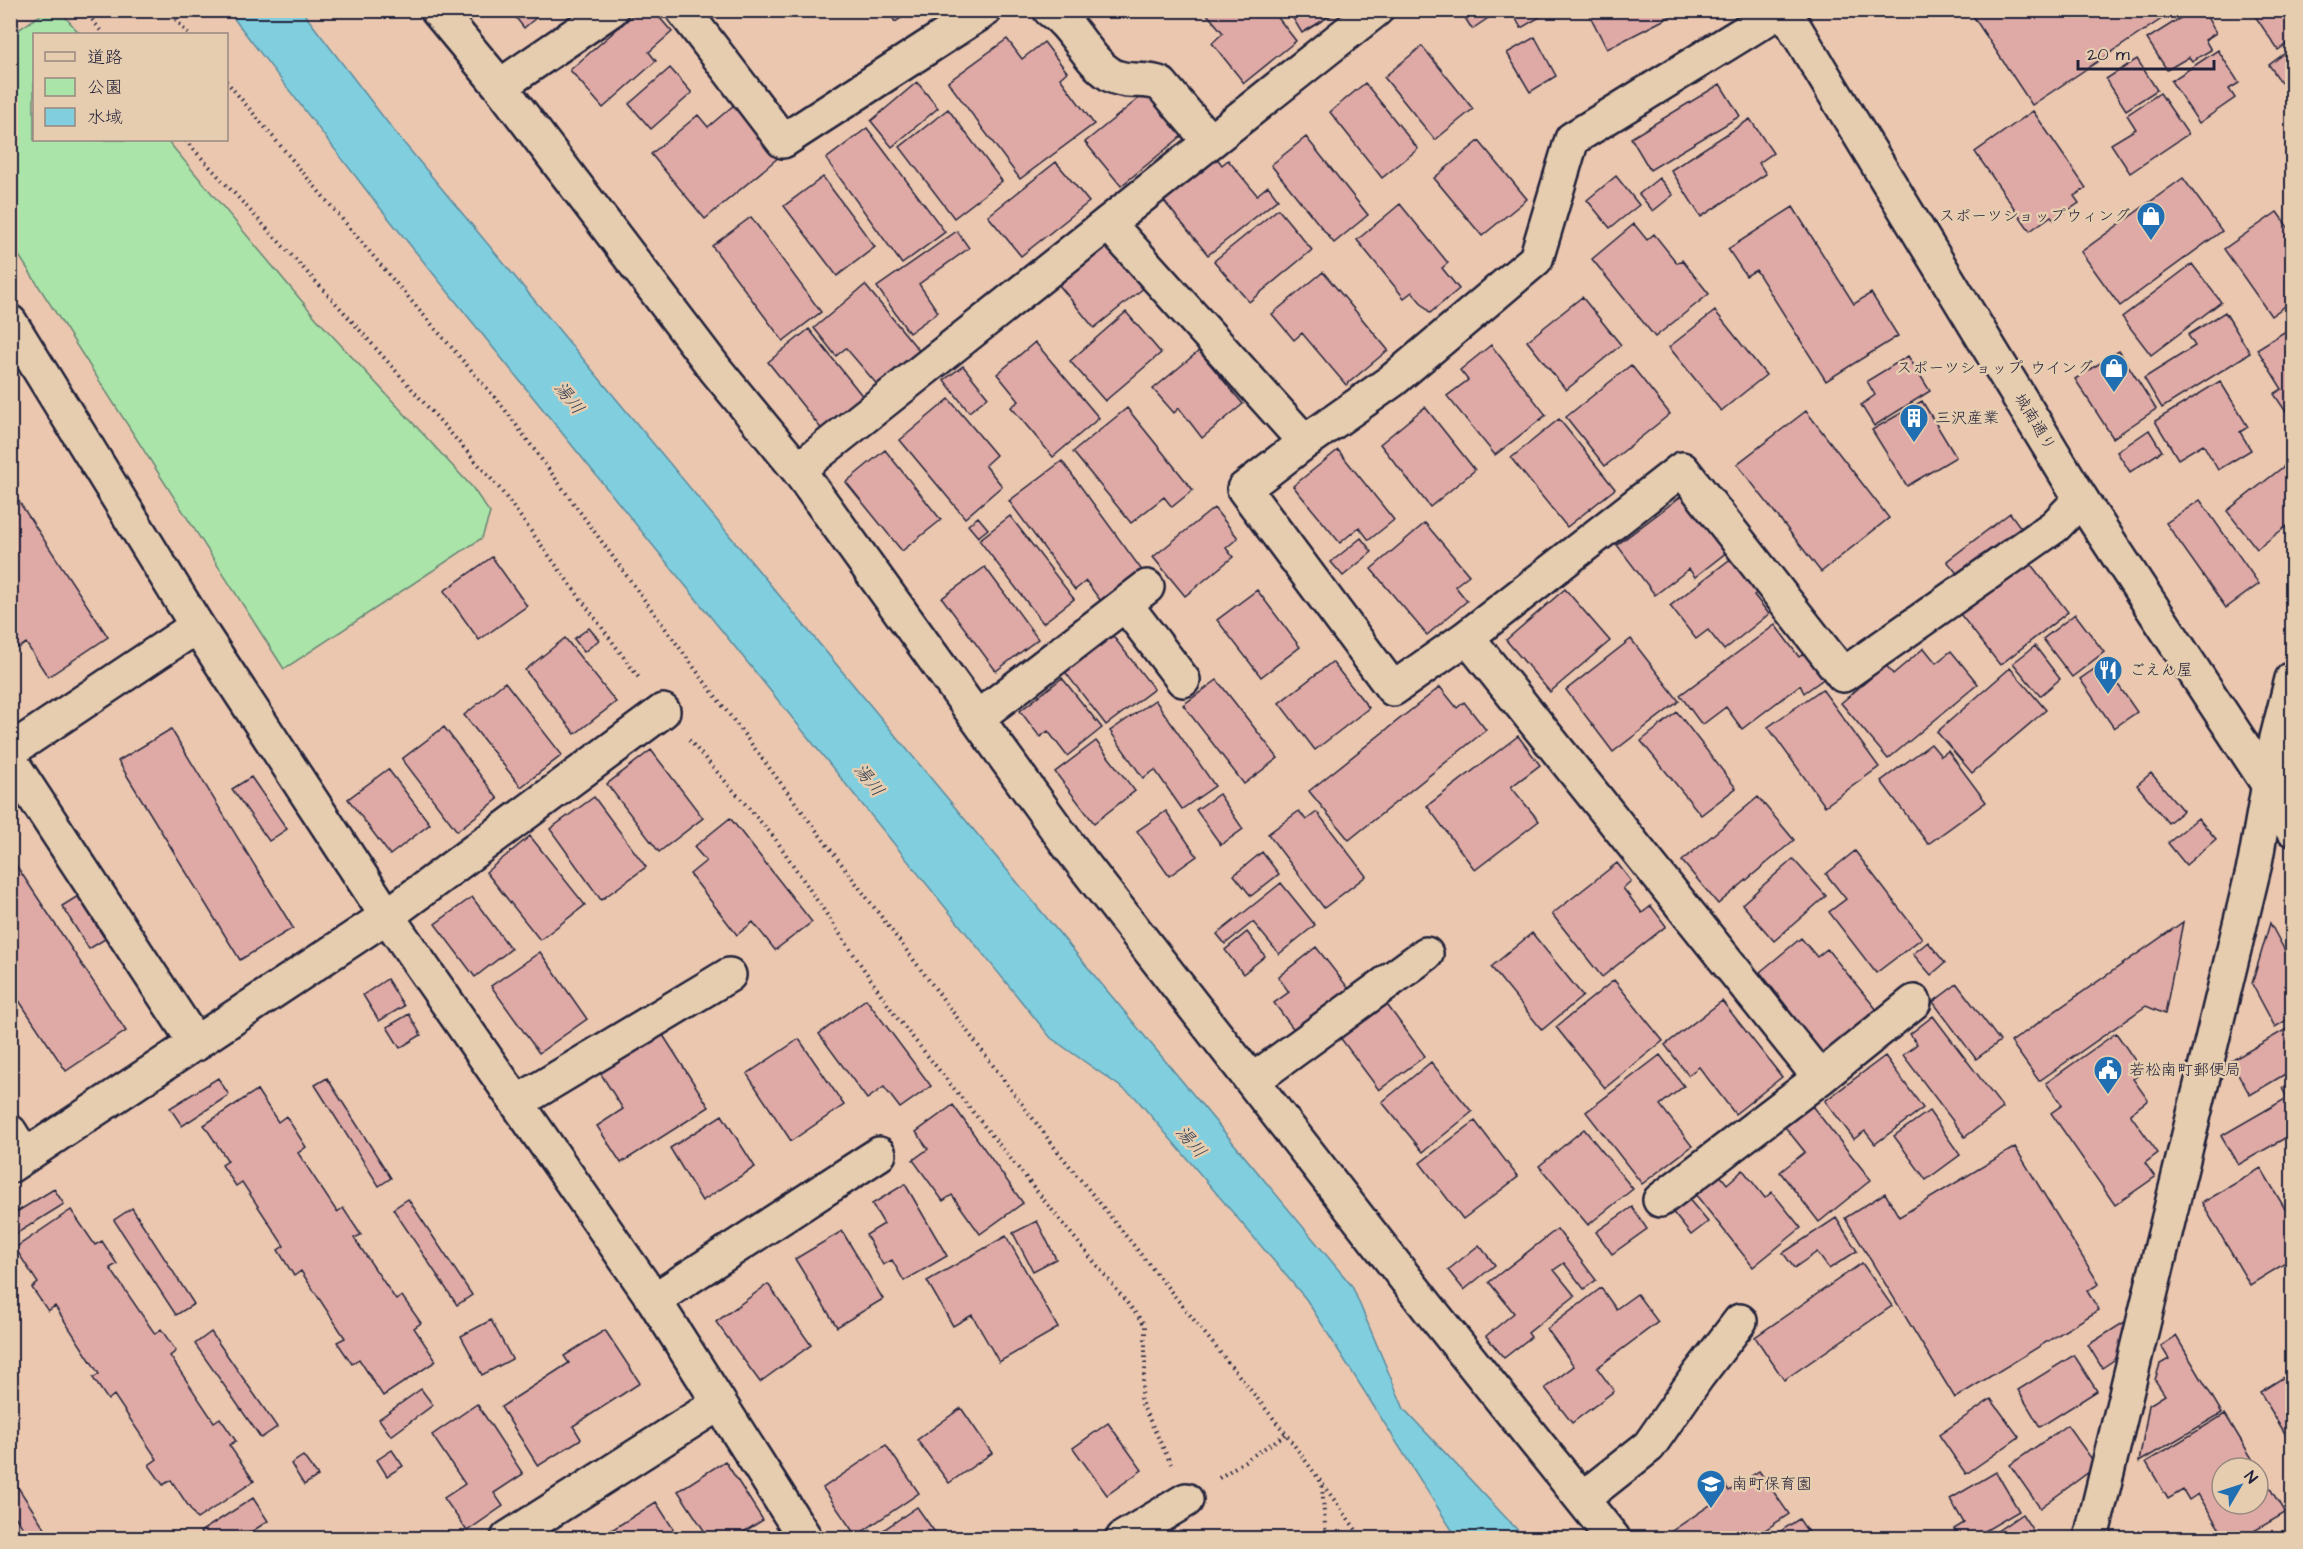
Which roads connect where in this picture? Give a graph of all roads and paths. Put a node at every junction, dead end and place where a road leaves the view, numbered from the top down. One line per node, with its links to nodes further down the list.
1 (85, 10): 10 (path)
2 (168, 10): 11 (path)
3 (437, 10): 13 (street)
4 (611, 10): 13 (street)
5 (683, 10): 6 (street)
6 (986, 10)
7 (1050, 10): 15 (street)
8 (1376, 10): 15 (street)
9 (1783, 10): 18 (street); 20 (street, 城南通り)
10 (102, 33)
11 (187, 33)
12 (228, 83): 45 (path)
13 (500, 86): 26 (street)
14 (186, 141): 25 (path)
15 (1210, 142): 16 (street)
16 (1108, 223): 18 (street); 19 (street)
17 (10, 322): 21 (street)
18 (1305, 442): 22 (street)
19 (810, 460)
20 (2081, 499): 22 (street); 29 (street, 城南通り)
21 (197, 626): 27 (street); 31 (street)
22 (1467, 637): 36 (street)
23 (2292, 679): 29 (street)
24 (1183, 680): 26 (street)
25 (663, 711): 31 (street); 48 (path)
26 (977, 718): 37 (street)
27 (10, 751)
28 (10, 760): 35 (street)
29 (2268, 784): 30 (street, 城南通り); 55 (street)
30 (2292, 829)
31 (387, 916): 35 (street); 38 (street)
32 (1426, 954): 37 (street)
33 (729, 975): 38 (street)
34 (1914, 1002): 36 (street)
35 (196, 1044): 39 (street)
36 (1820, 1078): 41 (street)
37 (1252, 1081): 47 (street)
38 (518, 1102): 42 (street)
39 (15, 1151)
40 (879, 1154): 42 (street)
41 (1660, 1200)
42 (654, 1300): 44 (street)
43 (1740, 1321): 47 (street)
44 (718, 1404): 49 (street); 50 (street)
45 (1286, 1434): 46 (path); 48 (path)
46 (1322, 1486): 52 (path); 53 (path)
47 (1582, 1499): 54 (street)
48 (1186, 1500): 51 (street)
49 (508, 1539)
50 (805, 1539)
51 (1123, 1539)
52 (1326, 1539)
53 (1362, 1539)
54 (1613, 1539)
55 (2091, 1539)

